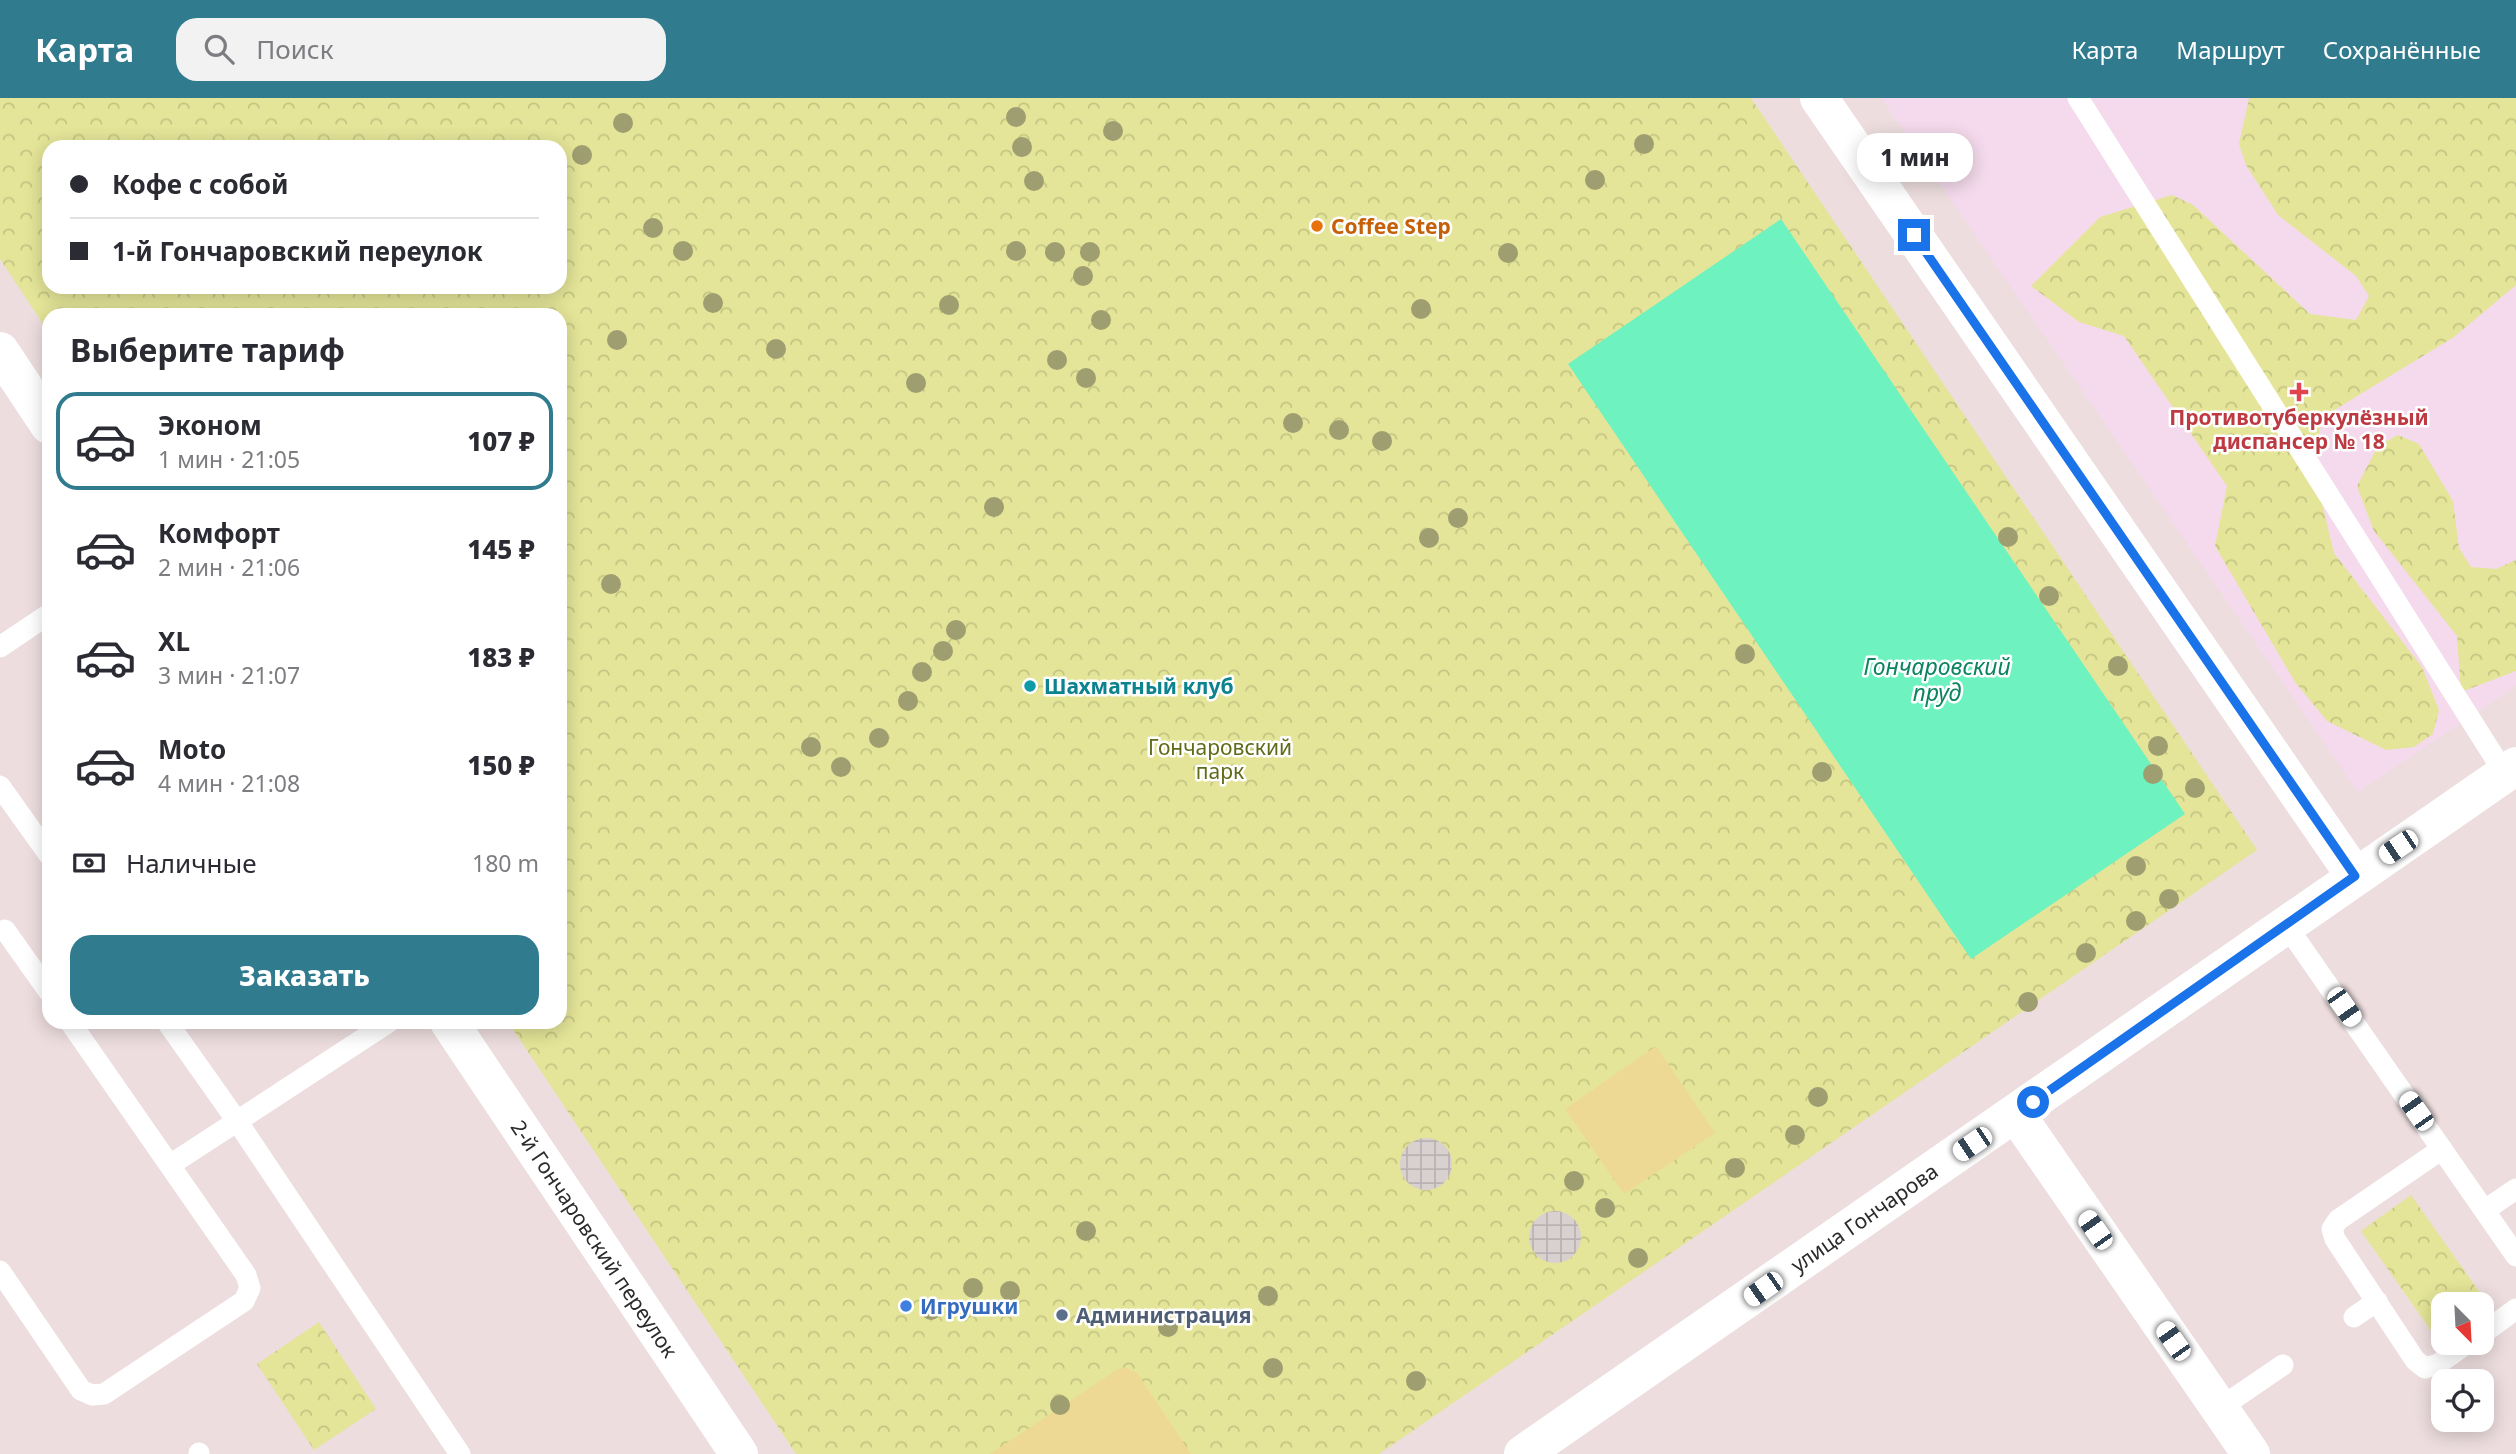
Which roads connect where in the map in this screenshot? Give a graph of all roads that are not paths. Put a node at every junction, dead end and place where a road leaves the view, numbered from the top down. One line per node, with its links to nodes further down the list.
1 (1819, 98): 10 (street)
2 (2078, 98): 7 (lane)
3 (0, 351): 4 (street)
4 (42, 414)
5 (42, 619): 6 (lane)
6 (0, 646)
7 (2511, 770): 10 (street, улица Гончарова)
8 (0, 786): 9 (lane)
9 (42, 845)
10 (2355, 876): 11 (street, улица Гончарова)
11 (2286, 925): 18 (street, улица Гончарова); 20 (lane)
12 (5, 930): 13 (lane)
13 (42, 982)
14 (75, 1029): 21 (lane)
15 (172, 1029): 19 (lane)
16 (378, 1029): 19 (lane)
17 (454, 1029): 35 (street, 2-й Гончаровский переулок)
18 (2016, 1114): 33 (street); 36 (street, улица Гончарова)
19 (237, 1121): 21 (lane); 34 (lane)
20 (2442, 1149): 23 (lane); 27 (lane)
21 (170, 1165): 26 (lane)
22 (2516, 1189): 23 (lane)
23 (2485, 1210): 24 (lane)
24 (2516, 1256)
25 (0, 1271): 26 (lane)
26 (7, 1296)
27 (2376, 1301): 29 (lane); 31 (lane)
28 (2516, 1309): 30 (lane)
29 (2354, 1317)
30 (2494, 1325)
31 (2451, 1355)
32 (2283, 1365): 33 (lane)
33 (2220, 1408): 37 (street)
34 (460, 1454)
35 (739, 1454)
36 (1523, 1454)
37 (2251, 1454)

